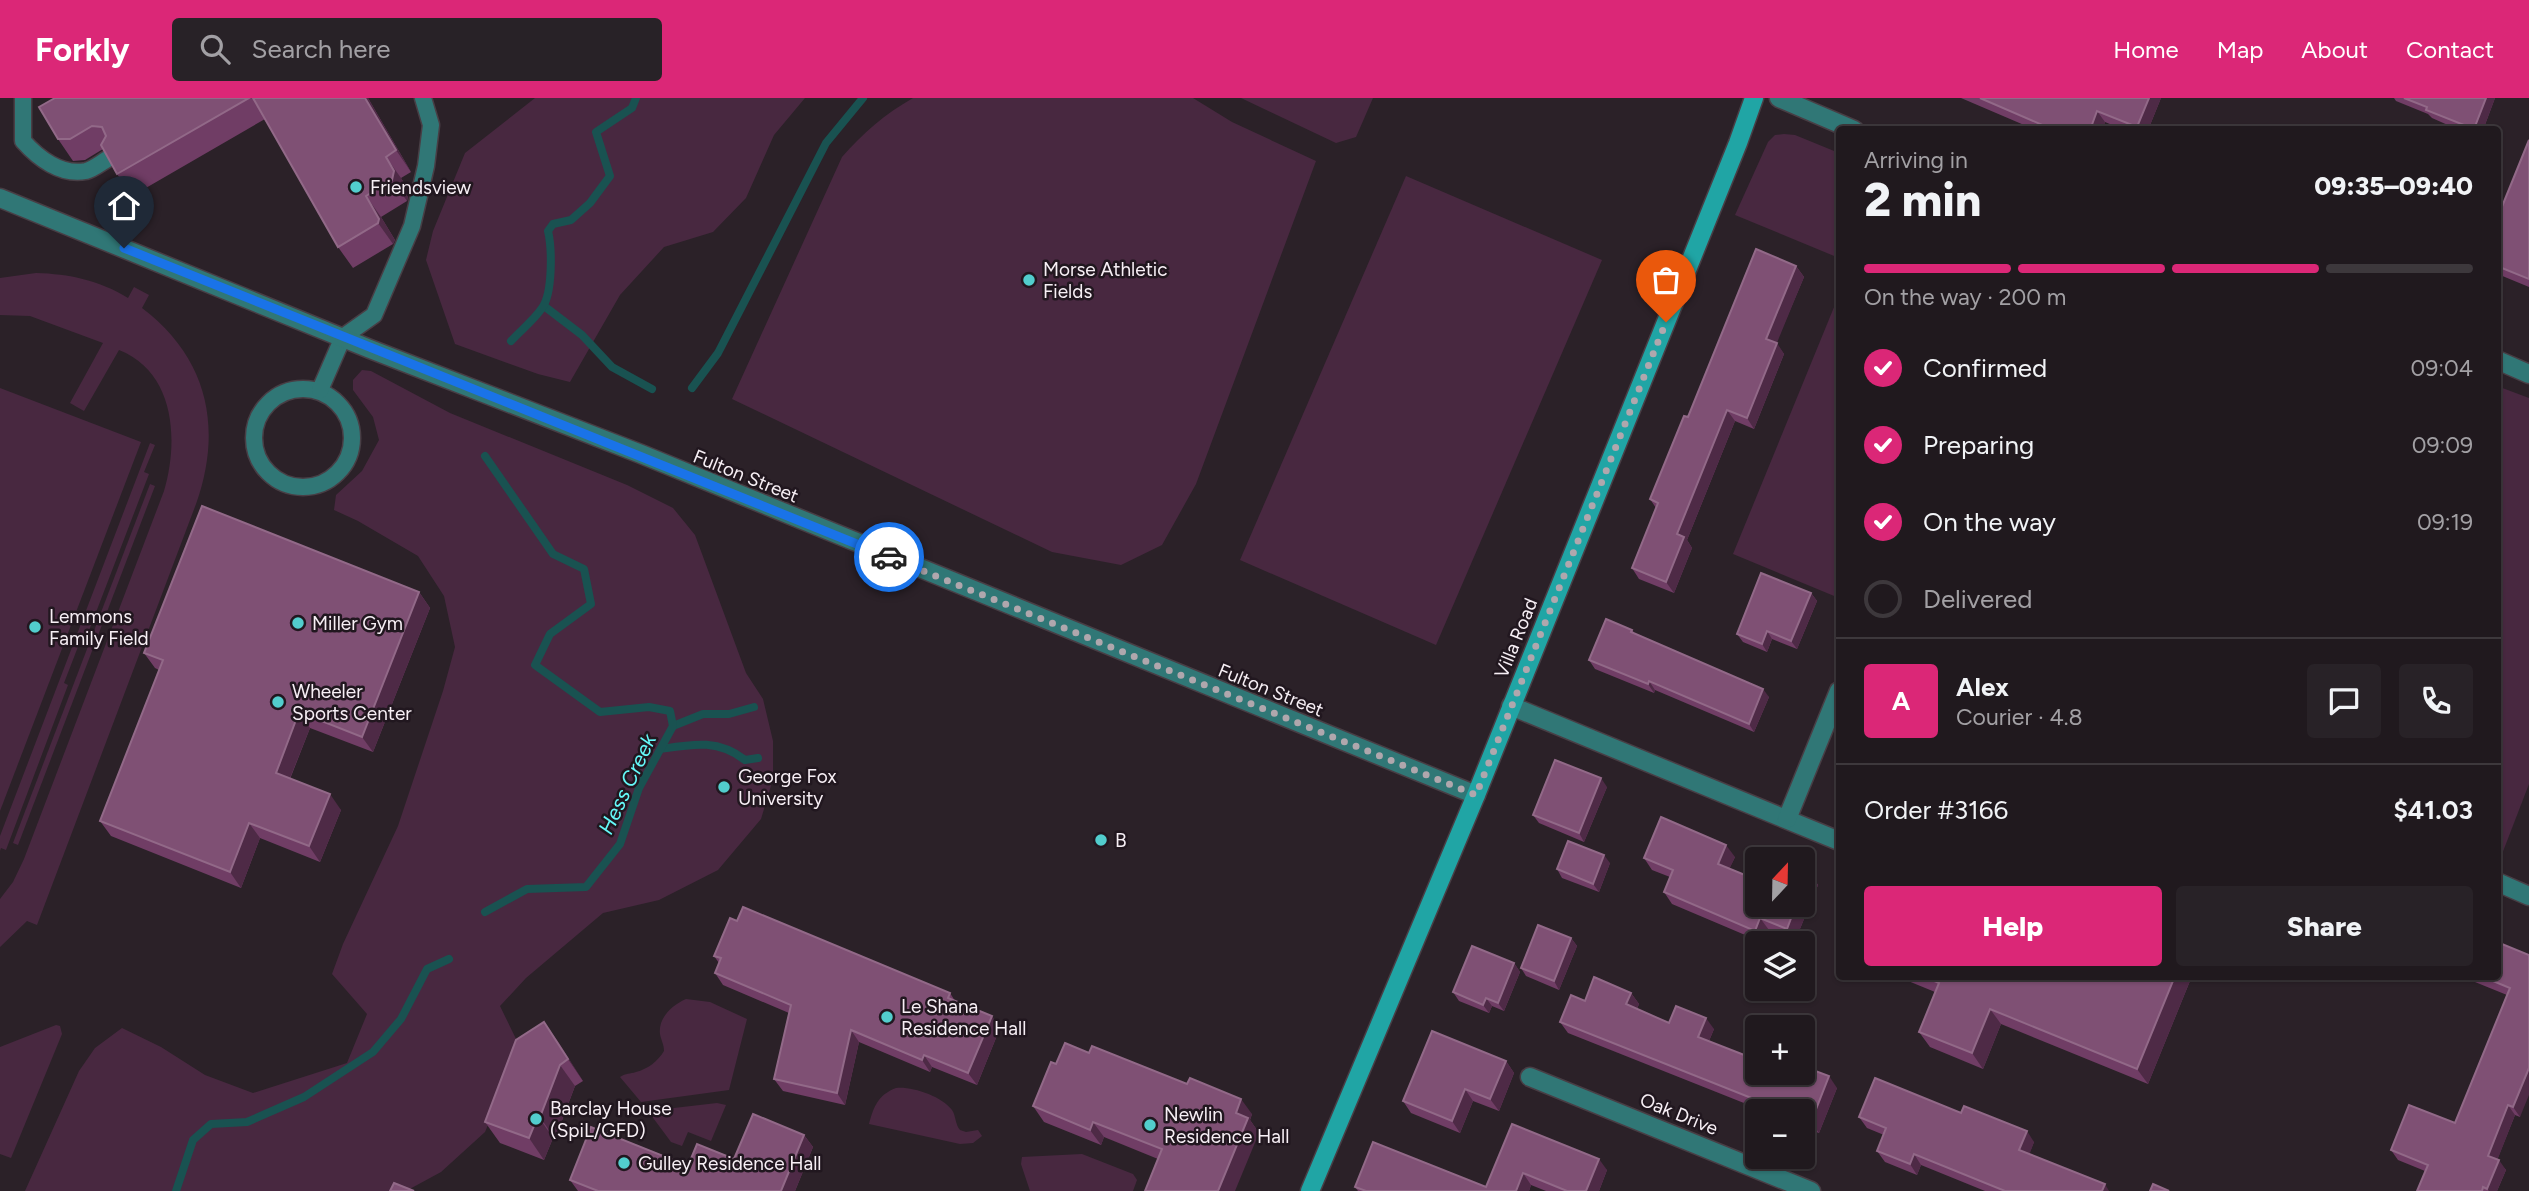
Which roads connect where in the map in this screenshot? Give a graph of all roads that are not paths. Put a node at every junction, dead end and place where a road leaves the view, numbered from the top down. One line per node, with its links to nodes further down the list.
1 (23, 98): 6 (lane)
2 (424, 98): 8 (lane)
3 (1754, 98): 13 (main road, Villa Road)
4 (1779, 98): 5 (street)
5 (1845, 126)
6 (111, 157)
7 (0, 198): 8 (street, Fulton Street)
8 (343, 337): 11 (lane); 14 (street, Fulton Street)
9 (2501, 362): 10 (street)
10 (2529, 374)
11 (320, 390): 11 (lane)
12 (1836, 698): 15 (street)
13 (1511, 706): 14 (main road, Villa Road); 15 (street)
14 (1476, 795): 21 (main road, Villa Road)
15 (1787, 819): 16 (street)
16 (1836, 840)
17 (2501, 884): 18 (street)
18 (2529, 896)
19 (1530, 1077): 20 (street, Oak Drive)
20 (1779, 1185): 22 (street, Oak Drive)
21 (1310, 1191)
22 (1811, 1191)

